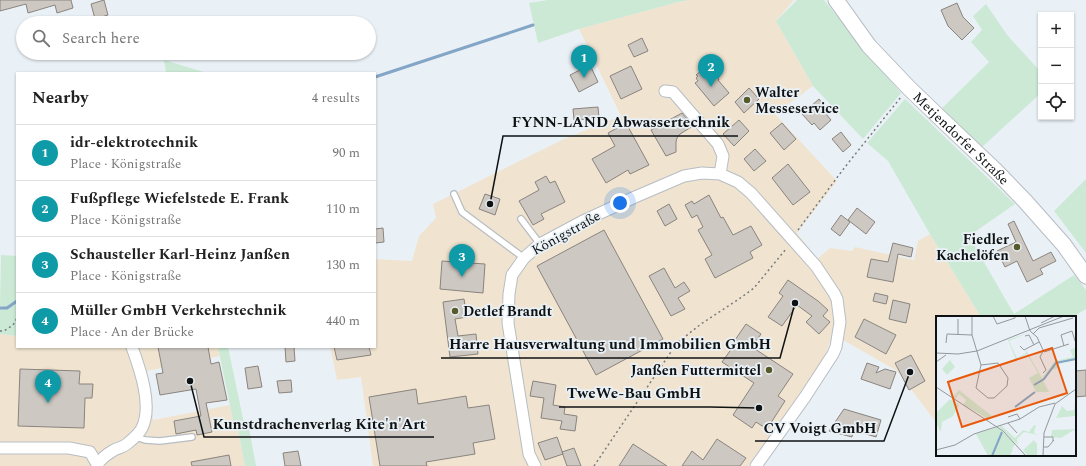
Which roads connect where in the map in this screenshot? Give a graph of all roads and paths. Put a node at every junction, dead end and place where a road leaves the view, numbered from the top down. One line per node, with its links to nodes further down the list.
1 (836, 0): 2 (street, Metjendorfer Straße)
2 (909, 88): 7 (path); 10 (street, Metjendorfer Straße)
3 (665, 91): 4 (street)
4 (720, 174): 7 (street, Königstraße); 8 (street, Königstraße)
5 (454, 194): 9 (lane)
6 (521, 219): 8 (lane)
7 (791, 242): 19 (path); 20 (street, Königstraße)
8 (540, 244): 9 (street, Königstraße)
9 (524, 258): 18 (street, Königstraße)
10 (1086, 276)
11 (16, 320): 12 (path)
12 (0, 331)
13 (132, 348): 14 (street)
14 (136, 437): 15 (lane); 17 (street)
15 (192, 437)
16 (0, 448): 17 (street)
17 (97, 465)
18 (535, 466)
19 (594, 466)
20 (756, 466)

